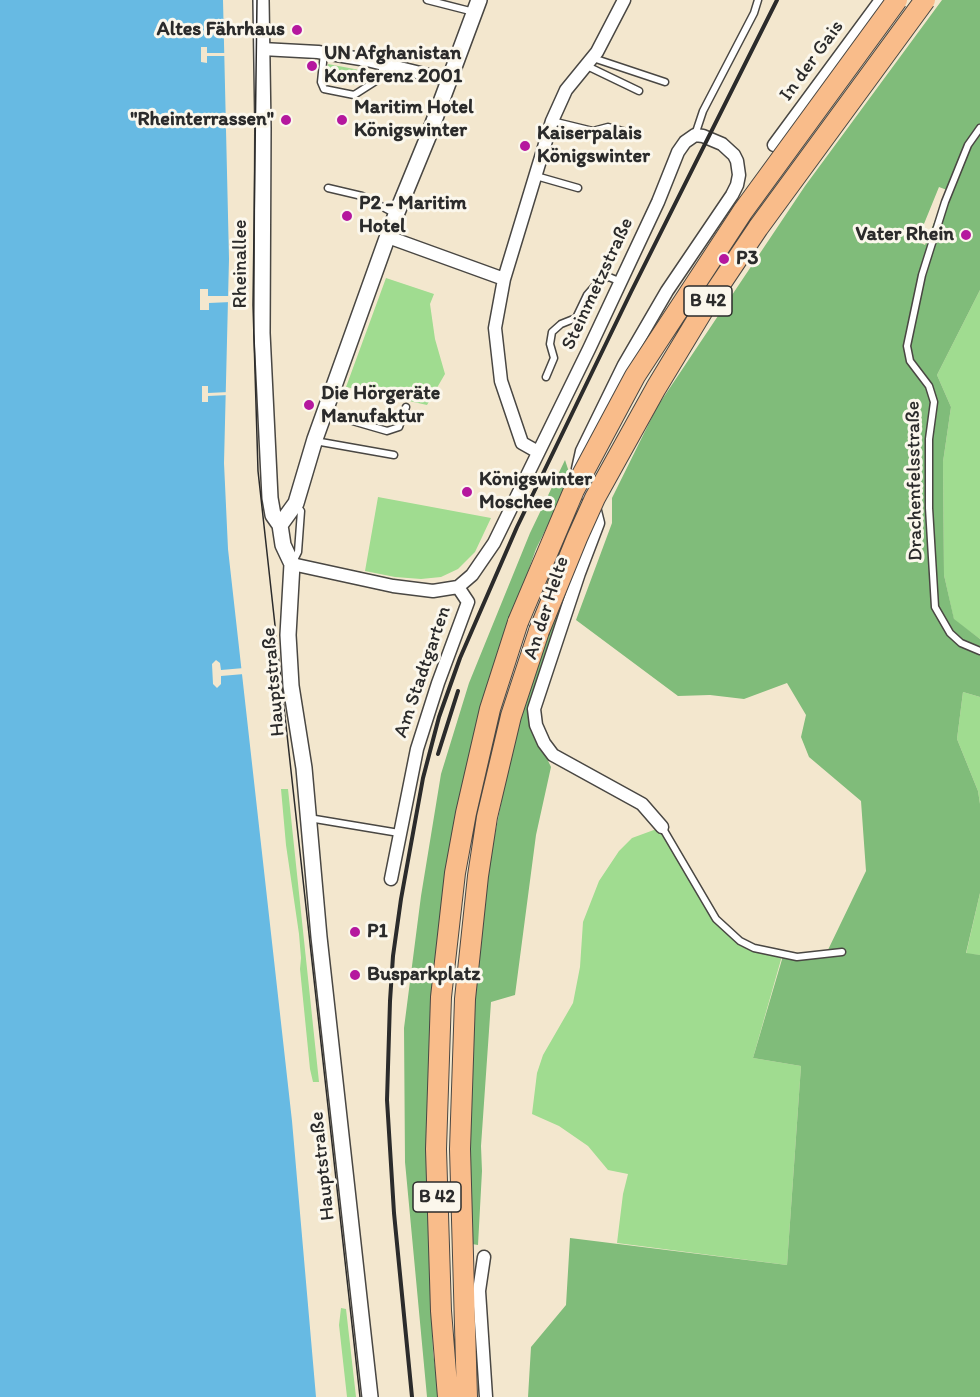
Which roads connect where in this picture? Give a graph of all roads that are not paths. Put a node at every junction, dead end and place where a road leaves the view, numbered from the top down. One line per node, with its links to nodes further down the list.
1 (261, 0): 9 (street, Rheinallee)
2 (427, 0): 8 (lane)
3 (624, 0): 11 (street)
4 (758, 0): 19 (lane)
5 (881, 0): 20 (street, In der Gais)
6 (897, 0): 46 (highway, B 42, bridge)
7 (925, 0): 47 (highway, B 42, bridge)
8 (476, 6): 13 (street)
9 (262, 50): 10 (street); 35 (street, Rheinallee)
10 (324, 53): 12 (street); 12 (lane)
11 (589, 62): 14 (lane); 15 (lane); 16 (street)
12 (384, 64): 13 (street)
13 (449, 80): 24 (street)
14 (665, 82)
15 (639, 92)
16 (552, 121): 18 (lane); 21 (street)
17 (980, 128): 38 (lane, Drachenfelsstraße)
18 (638, 135)
19 (695, 135): 27 (street, Steinmetzstraße); 40 (street, An der Helte)
20 (774, 145)
21 (535, 175): 23 (lane); 26 (street)
22 (328, 188): 24 (lane)
23 (578, 188)
24 (396, 214): 25 (street)
25 (388, 237): 26 (street); 30 (street)
26 (504, 279): 32 (street)
27 (621, 282): 28 (lane); 32 (street, Steinmetzstraße)
28 (546, 377)
29 (406, 407): 30 (lane)
30 (324, 413): 31 (street)
31 (314, 441): 33 (lane); 34 (street)
32 (538, 452): 37 (street, Am Stadtgarten)
33 (394, 455)
34 (296, 503): 35 (street); 36 (lane)
35 (280, 525): 36 (street, Hauptstraße)
36 (292, 564): 37 (street); 39 (street, Hauptstraße)
37 (458, 587): 41 (street, Am Stadtgarten)
38 (980, 651)
39 (309, 818): 41 (lane); 45 (street, Hauptstraße)
40 (662, 827): 43 (lane, An der Helte)
41 (399, 833): 42 (street, Am Stadtgarten)
42 (392, 879)
43 (842, 952)
44 (484, 1257): 48 (street)
45 (370, 1397)
46 (448, 1397)
47 (467, 1397)
48 (486, 1397)

